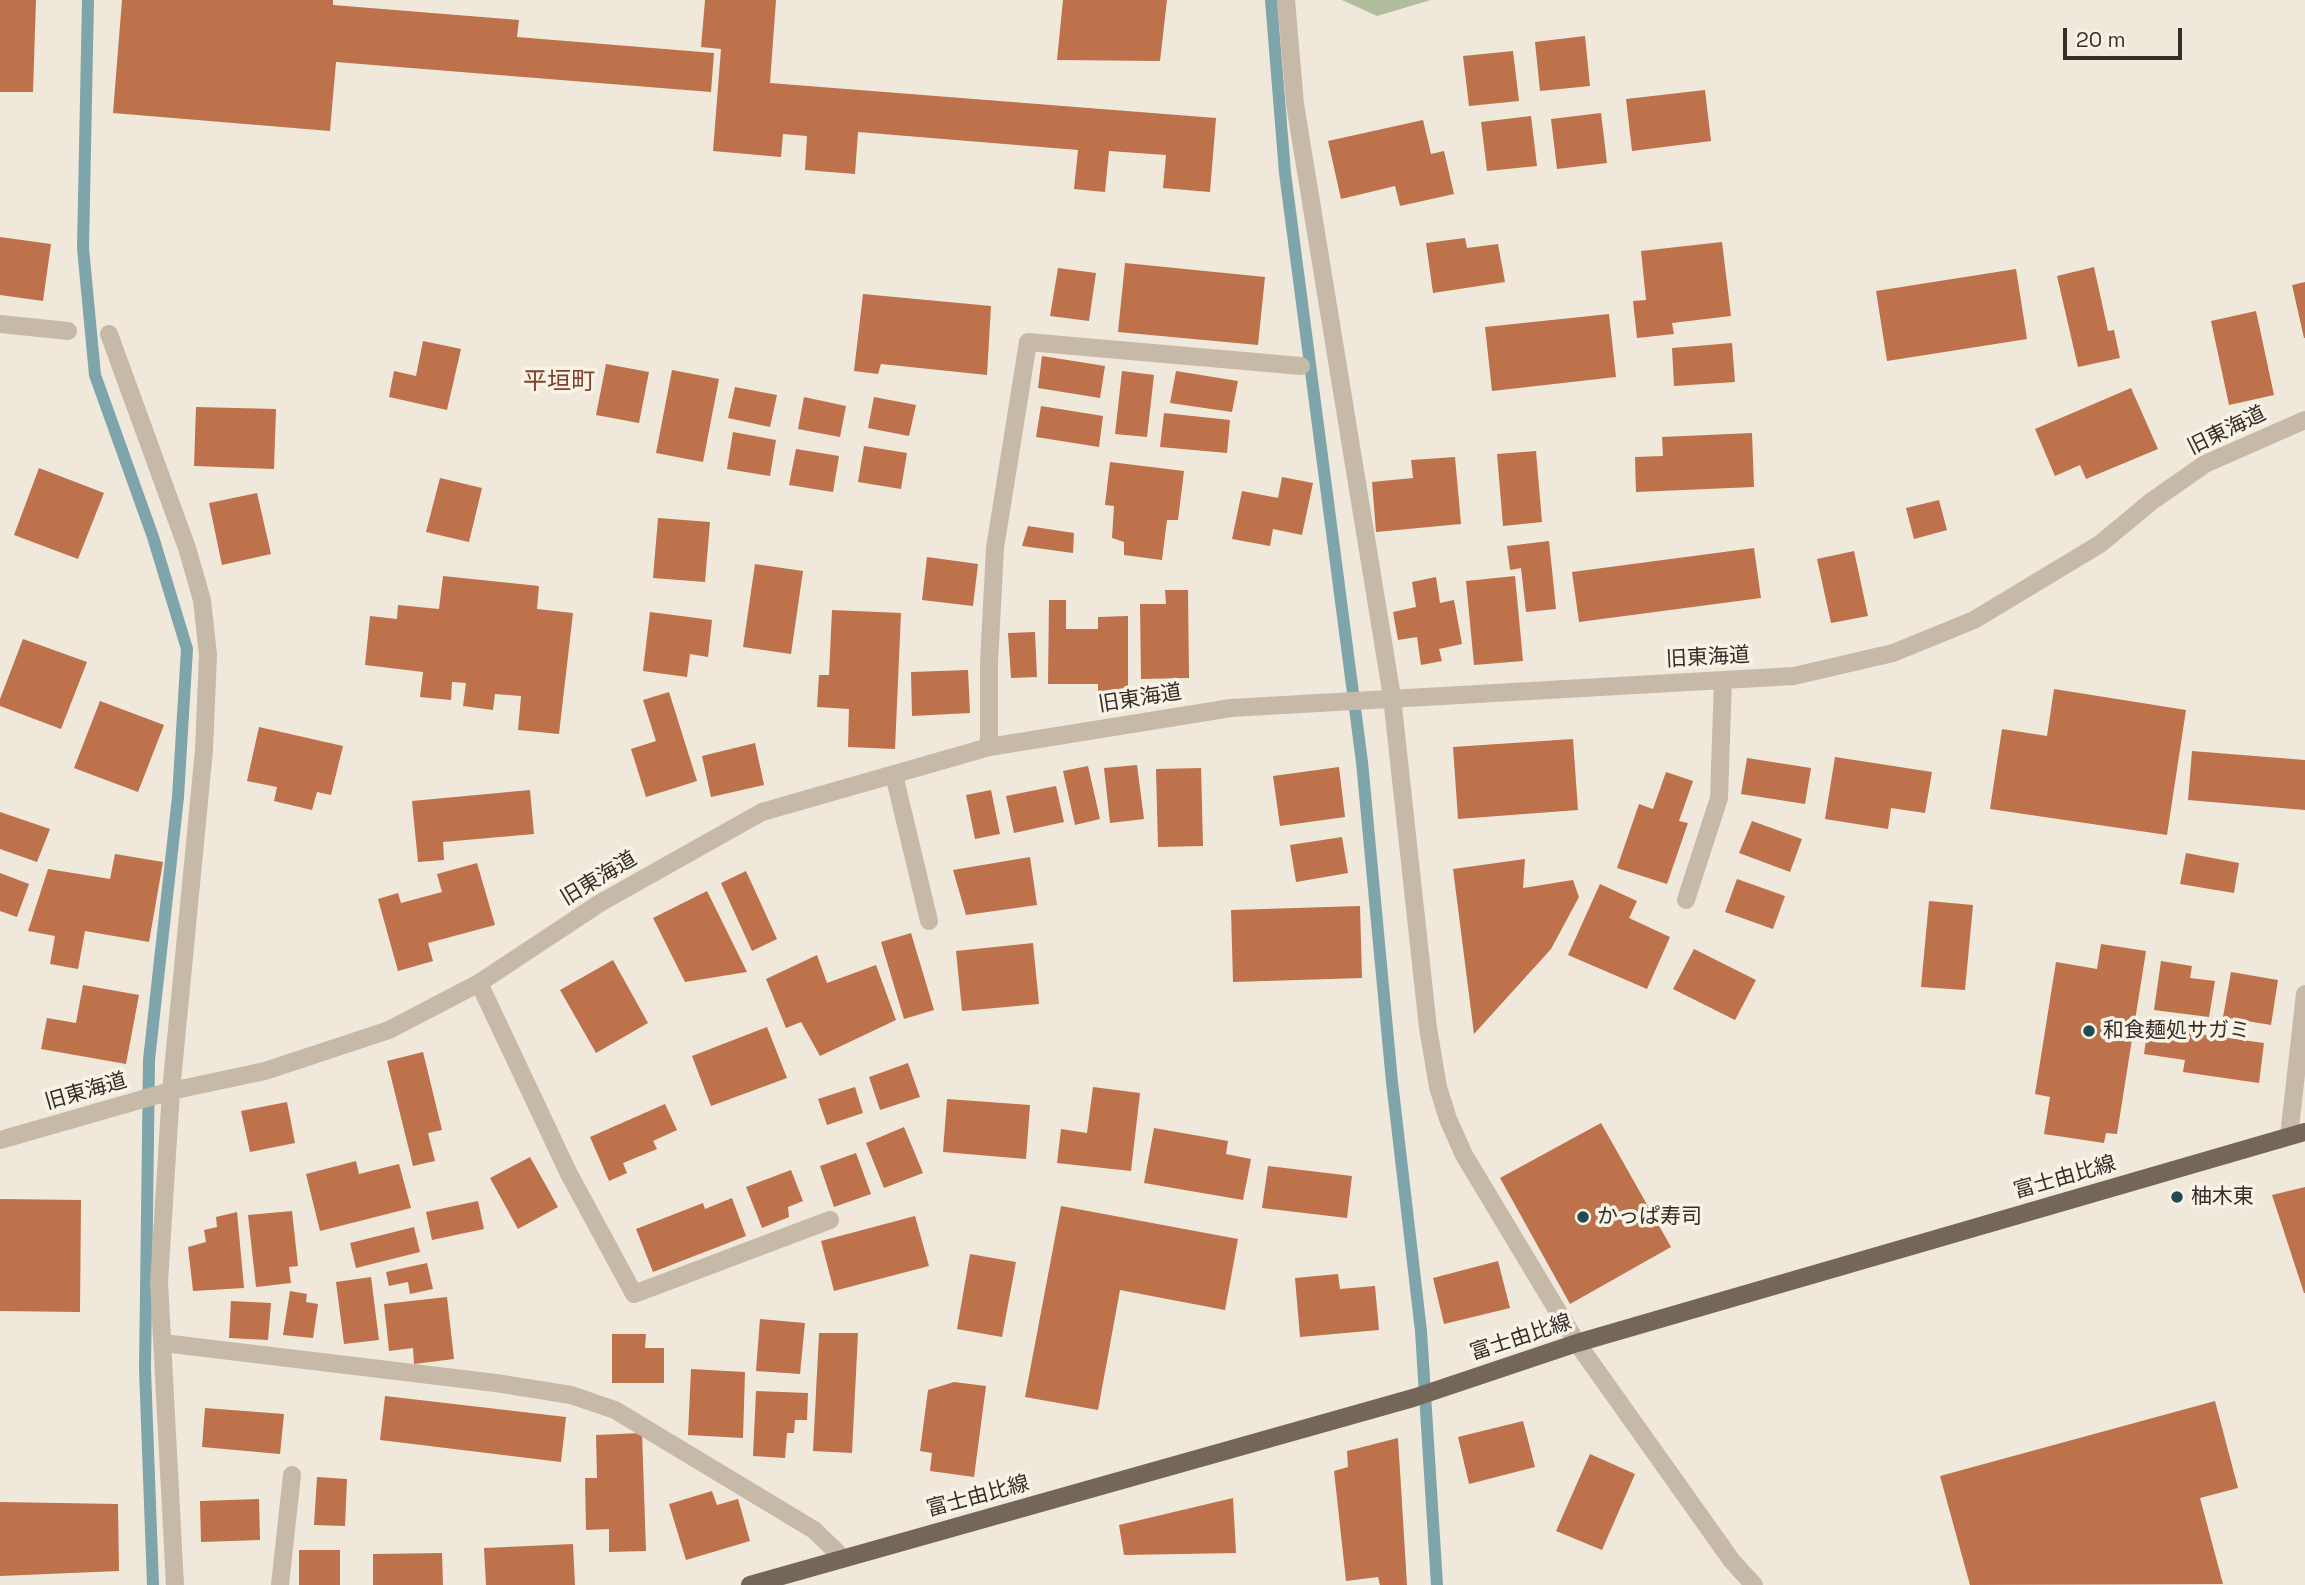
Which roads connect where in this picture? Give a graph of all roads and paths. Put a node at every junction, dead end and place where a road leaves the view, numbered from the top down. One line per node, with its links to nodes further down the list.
1 (1286, 0): 8 (street)
2 (0, 324): 3 (street)
3 (68, 331)
4 (109, 334): 15 (street)
5 (1301, 366): 9 (street)
6 (2305, 420): 7 (street, 旧東海道)
7 (1723, 680): 8 (street, 旧東海道); 11 (street)
8 (1385, 698): 9 (street, 旧東海道); 20 (street)
9 (989, 747): 10 (street, 旧東海道)
10 (894, 775): 12 (street); 13 (street, 旧東海道)
11 (1686, 900)
12 (929, 921)
13 (479, 982): 15 (street, 旧東海道); 18 (street)
14 (2305, 995): 16 (street)
15 (171, 1091): 17 (street, 旧東海道); 19 (street)
16 (2297, 1134): 20 (main road, 富士由比線)
17 (0, 1140)
18 (830, 1220)
19 (163, 1343): 22 (street); 23 (street)
20 (1577, 1343): 22 (main road, 富士由比線); 26 (street)
21 (292, 1475): 24 (street)
22 (843, 1558): 25 (main road, 富士由比線)
23 (175, 1585)
24 (280, 1585)
25 (750, 1585)
26 (1754, 1585)

